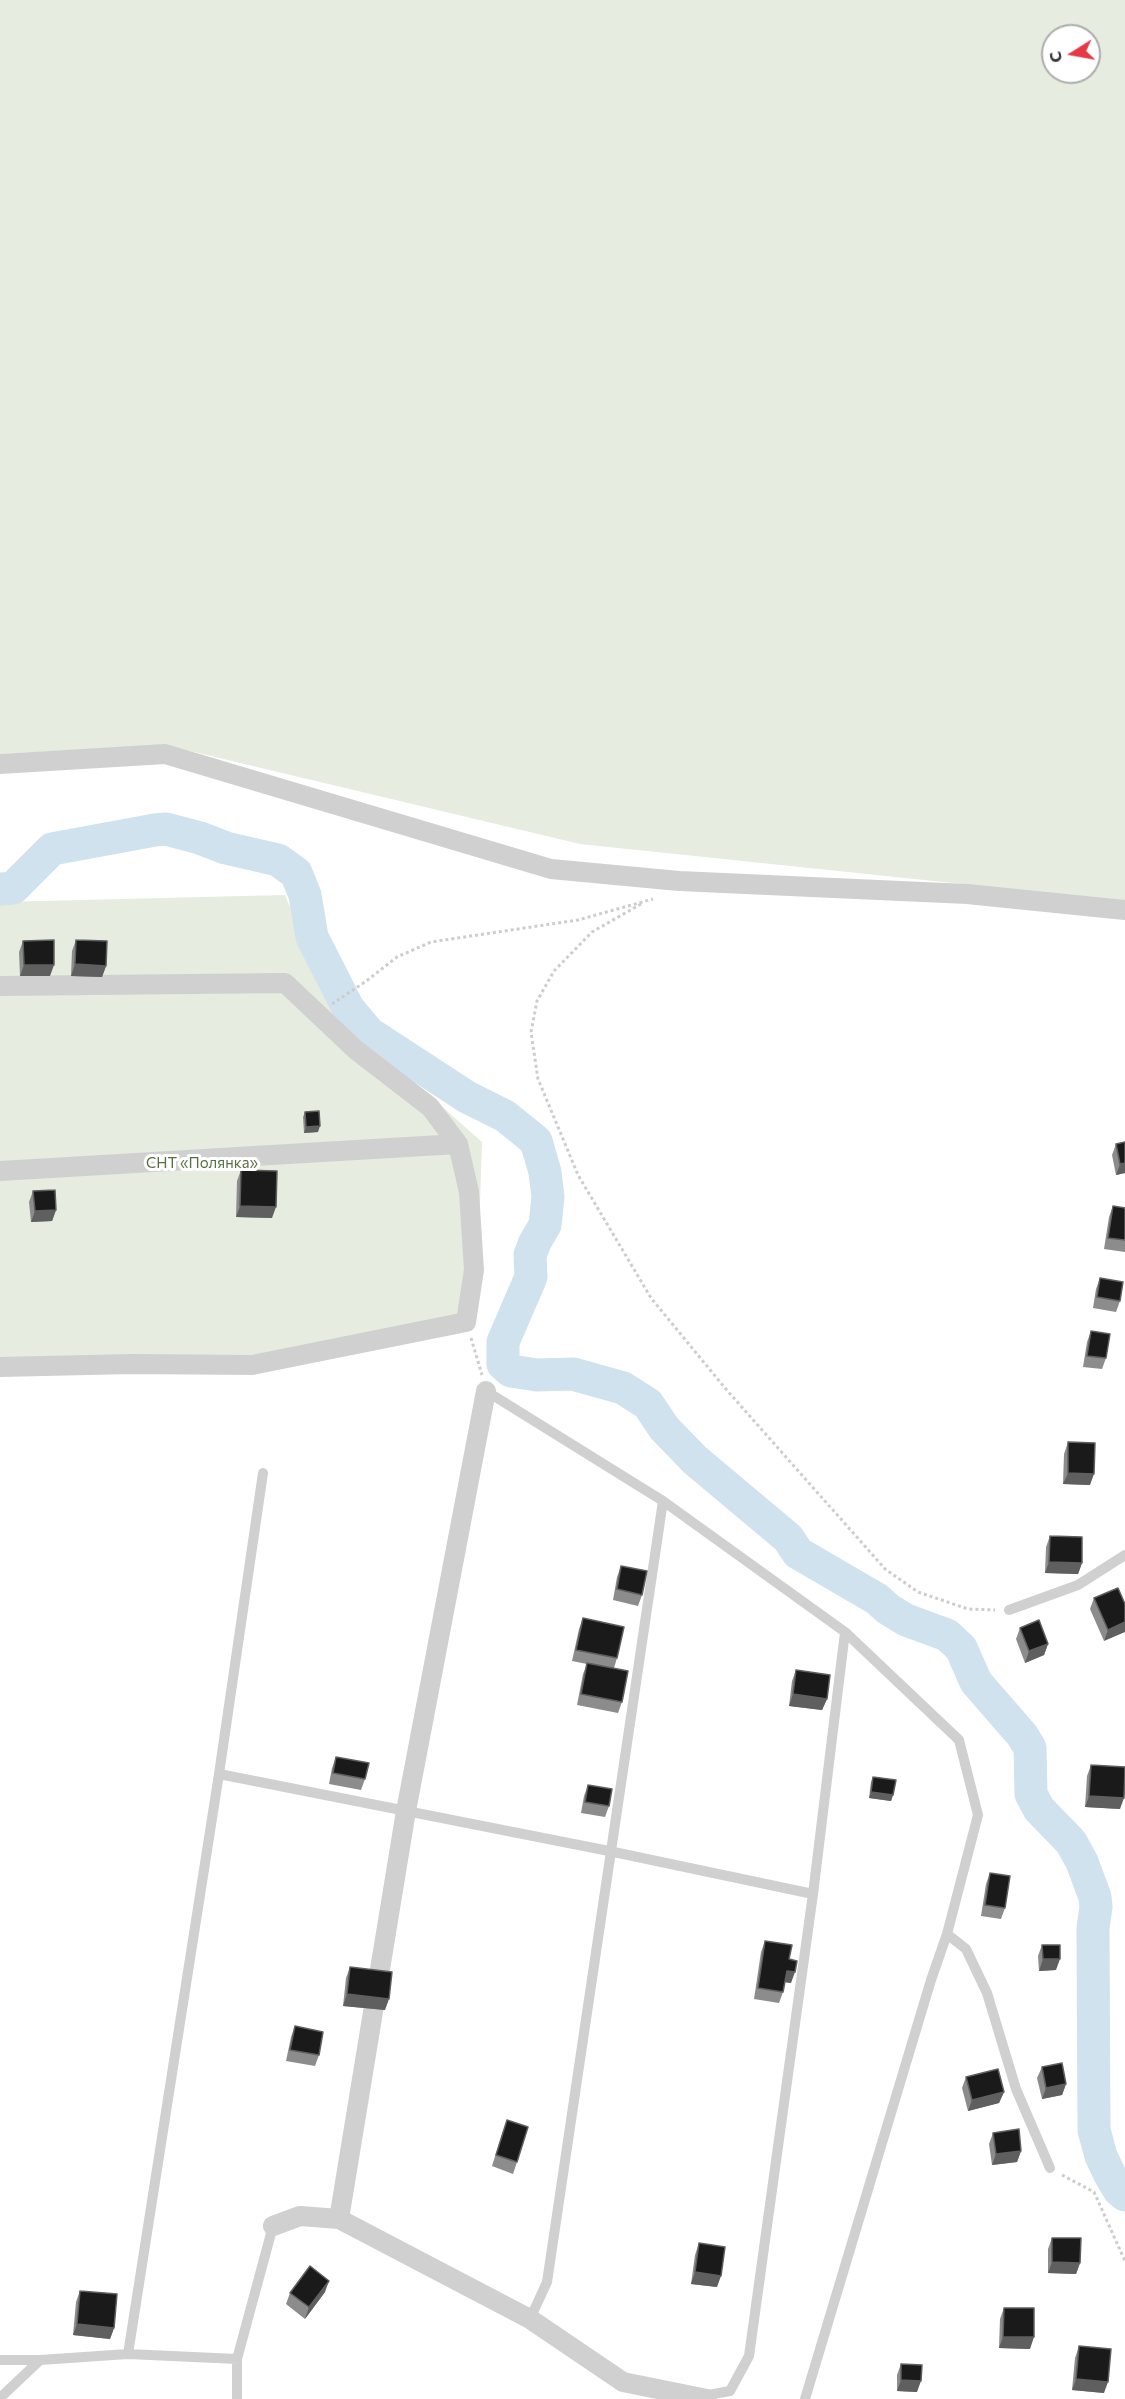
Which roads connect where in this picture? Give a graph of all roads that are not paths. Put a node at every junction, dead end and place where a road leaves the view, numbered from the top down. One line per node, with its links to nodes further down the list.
1 (0, 764): 2 (street)
2 (1125, 910)
3 (0, 986): 4 (street)
4 (458, 1144): 5 (street); 6 (street)
5 (0, 1171)
6 (0, 1367)
7 (486, 1391): 9 (lane); 14 (street)
8 (263, 1473): 13 (lane)
9 (663, 1501): 12 (lane); 15 (lane)
10 (1125, 1555): 11 (lane)
11 (1009, 1610)
12 (845, 1632): 16 (lane); 17 (lane)
13 (219, 1774): 14 (lane); 22 (lane)
14 (406, 1811): 15 (lane); 19 (street)
15 (609, 1851): 16 (lane); 21 (lane)
16 (813, 1894): 28 (lane)
17 (947, 1934): 18 (lane); 30 (lane)
18 (1050, 2168)
19 (339, 2219): 20 (street); 21 (street)
20 (273, 2226): 23 (lane)
21 (530, 2319): 26 (street)
22 (128, 2354): 23 (lane); 25 (lane)
23 (237, 2359): 29 (lane)
24 (0, 2360): 25 (lane)
25 (40, 2360): 27 (lane)
26 (620, 2391): 28 (street)
27 (0, 2398)
28 (702, 2398)
29 (237, 2399)
30 (805, 2399)

